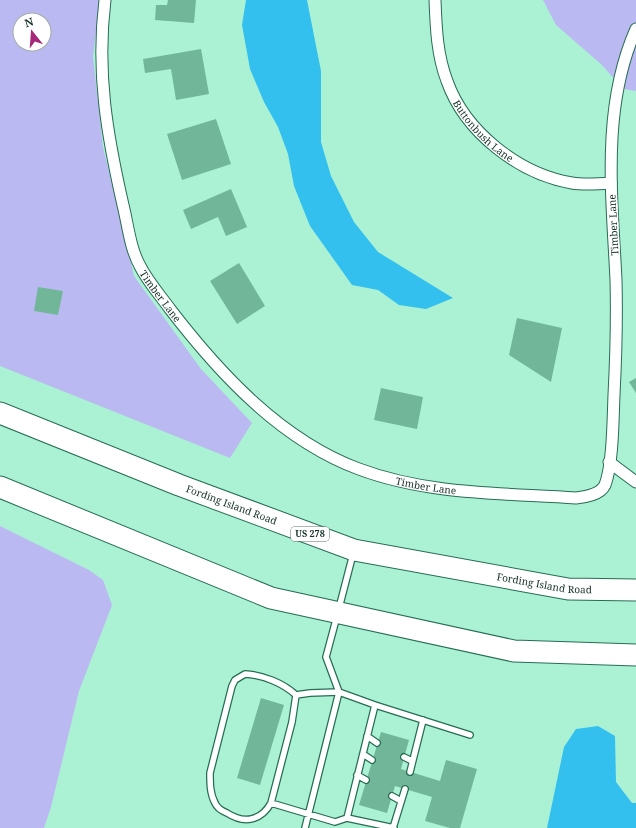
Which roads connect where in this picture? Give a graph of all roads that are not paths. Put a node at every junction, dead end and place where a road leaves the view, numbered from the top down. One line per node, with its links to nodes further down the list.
1 (105, 0): 6 (street, Timber Lane)
2 (435, 0): 4 (street, Buttonbush Lane)
3 (636, 29): 4 (street, Timber Lane)
4 (611, 184): 6 (street, Timber Lane)
5 (0, 413): 9 (highway, Fording Island Road / US 278)
6 (609, 462): 7 (street)
7 (636, 482)
8 (0, 487): 11 (highway)
9 (354, 550): 10 (highway, Fording Island Road / US 278); 11 (lane)
10 (636, 590)
11 (338, 613): 12 (highway); 13 (lane)
12 (636, 655)
13 (339, 692): 14 (lane); 15 (lane); 31 (lane)
14 (296, 695): 30 (lane); 30 (lane)
15 (375, 705): 16 (lane); 18 (lane)
16 (423, 720): 17 (lane); 23 (lane)
17 (470, 735)
18 (367, 736): 19 (lane); 20 (lane)
19 (377, 743)
20 (363, 754): 22 (lane); 25 (lane)
21 (404, 757): 23 (lane)
22 (372, 760)
23 (412, 761): 24 (lane)
24 (410, 772)
25 (357, 775): 26 (lane); 32 (lane)
26 (366, 780)
27 (405, 789): 29 (lane)
28 (392, 796): 29 (lane)
29 (401, 801): 34 (lane)
30 (271, 803): 31 (lane)
31 (309, 814): 32 (lane); 33 (lane)
32 (347, 818): 34 (lane)
33 (305, 828)
34 (394, 828)

